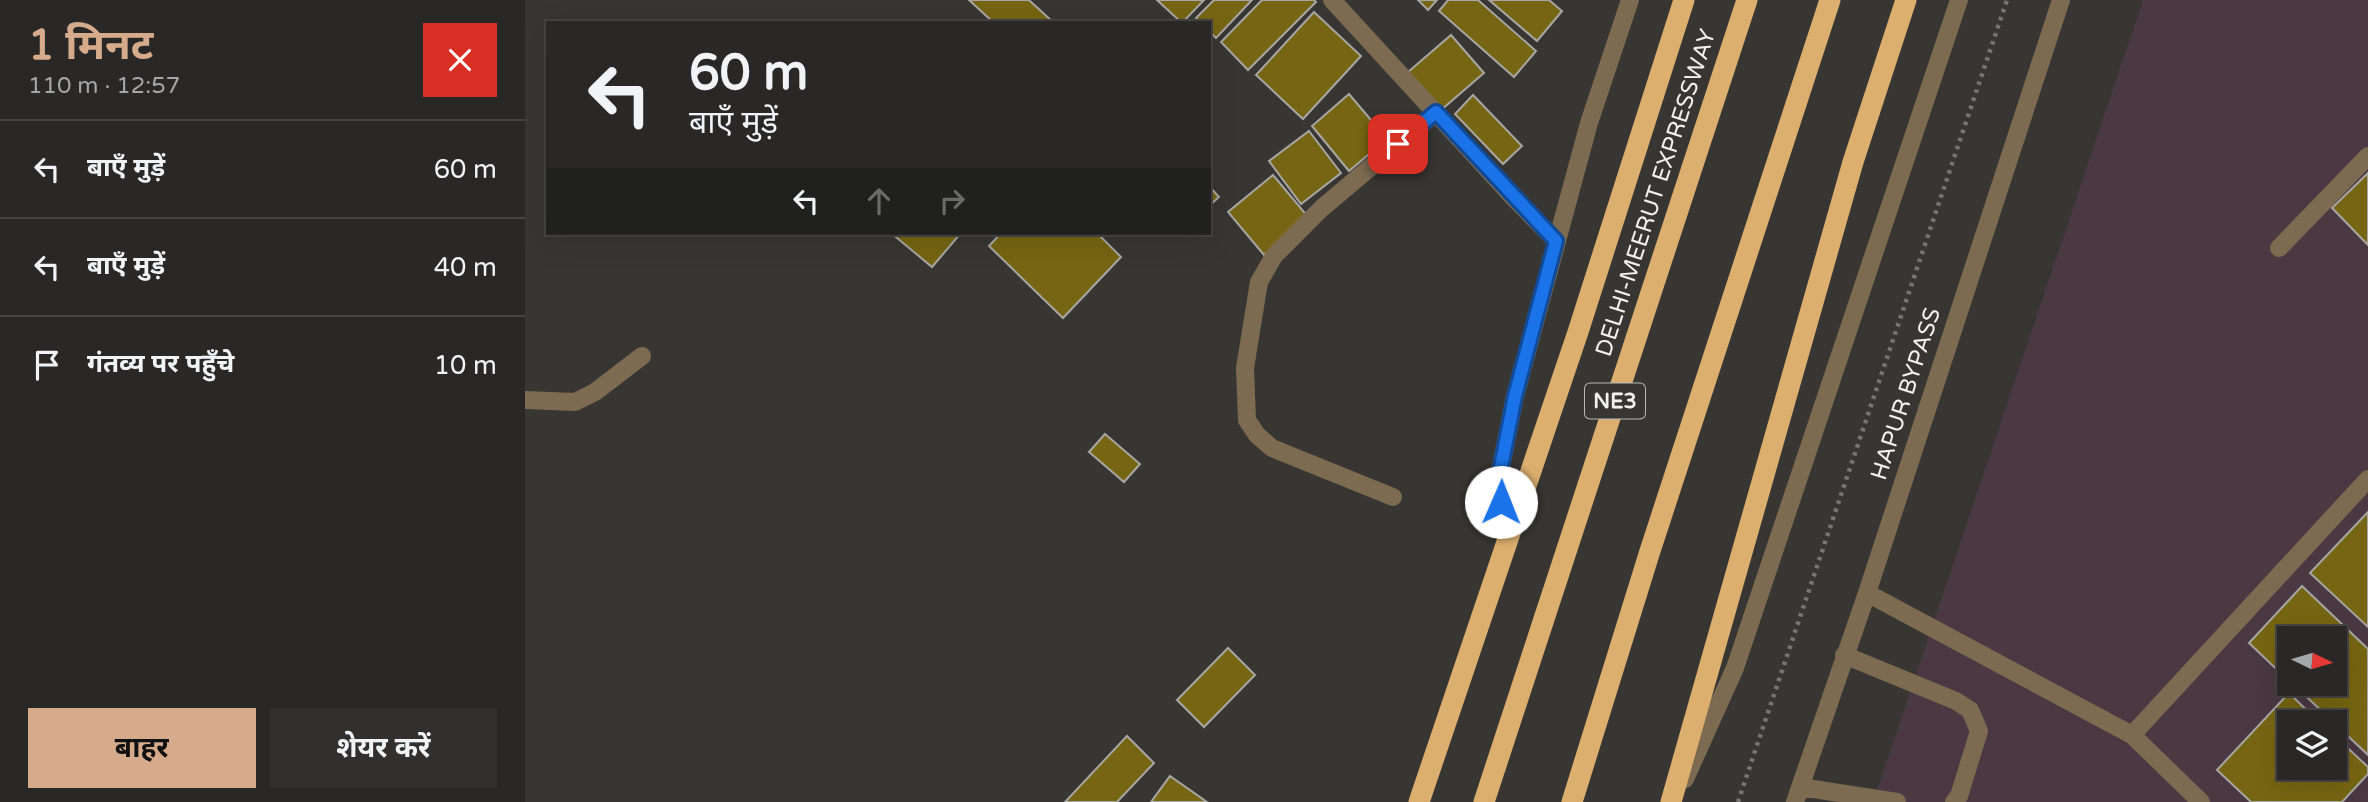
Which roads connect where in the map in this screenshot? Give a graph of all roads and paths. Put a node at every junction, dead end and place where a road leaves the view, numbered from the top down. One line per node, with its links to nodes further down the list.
1 (1332, 0): 10 (street)
2 (1630, 0): 12 (street)
3 (1684, 0): 18 (highway)
4 (1747, 0): 24 (highway, DELHI-MEERUT EXPRESSWAY / NE3)
5 (1830, 0): 25 (highway)
6 (1906, 0): 26 (highway)
7 (1959, 0): 26 (street)
8 (2007, 0): 27 (path)
9 (2061, 0): 19 (street, HAPUR BYPASS)
10 (1436, 112): 12 (street); 17 (street)
11 (2368, 156): 13 (street)
12 (1556, 241): 18 (street)
13 (2279, 248)
14 (642, 356): 15 (street)
15 (525, 400)
16 (2368, 479): 21 (street)
17 (1393, 497)
18 (1506, 543): 23 (highway)
19 (1867, 593): 20 (street, HAPUR BYPASS); 21 (street)
20 (1844, 654): 22 (street, HAPUR BYPASS); 29 (street)
21 (2132, 735): 30 (street)
22 (1797, 795): 28 (street)
23 (1419, 802)
24 (1484, 802)
25 (1572, 802)
26 (1673, 802)
27 (1738, 802)
28 (1897, 802)
29 (1954, 802)
30 (2201, 802)

